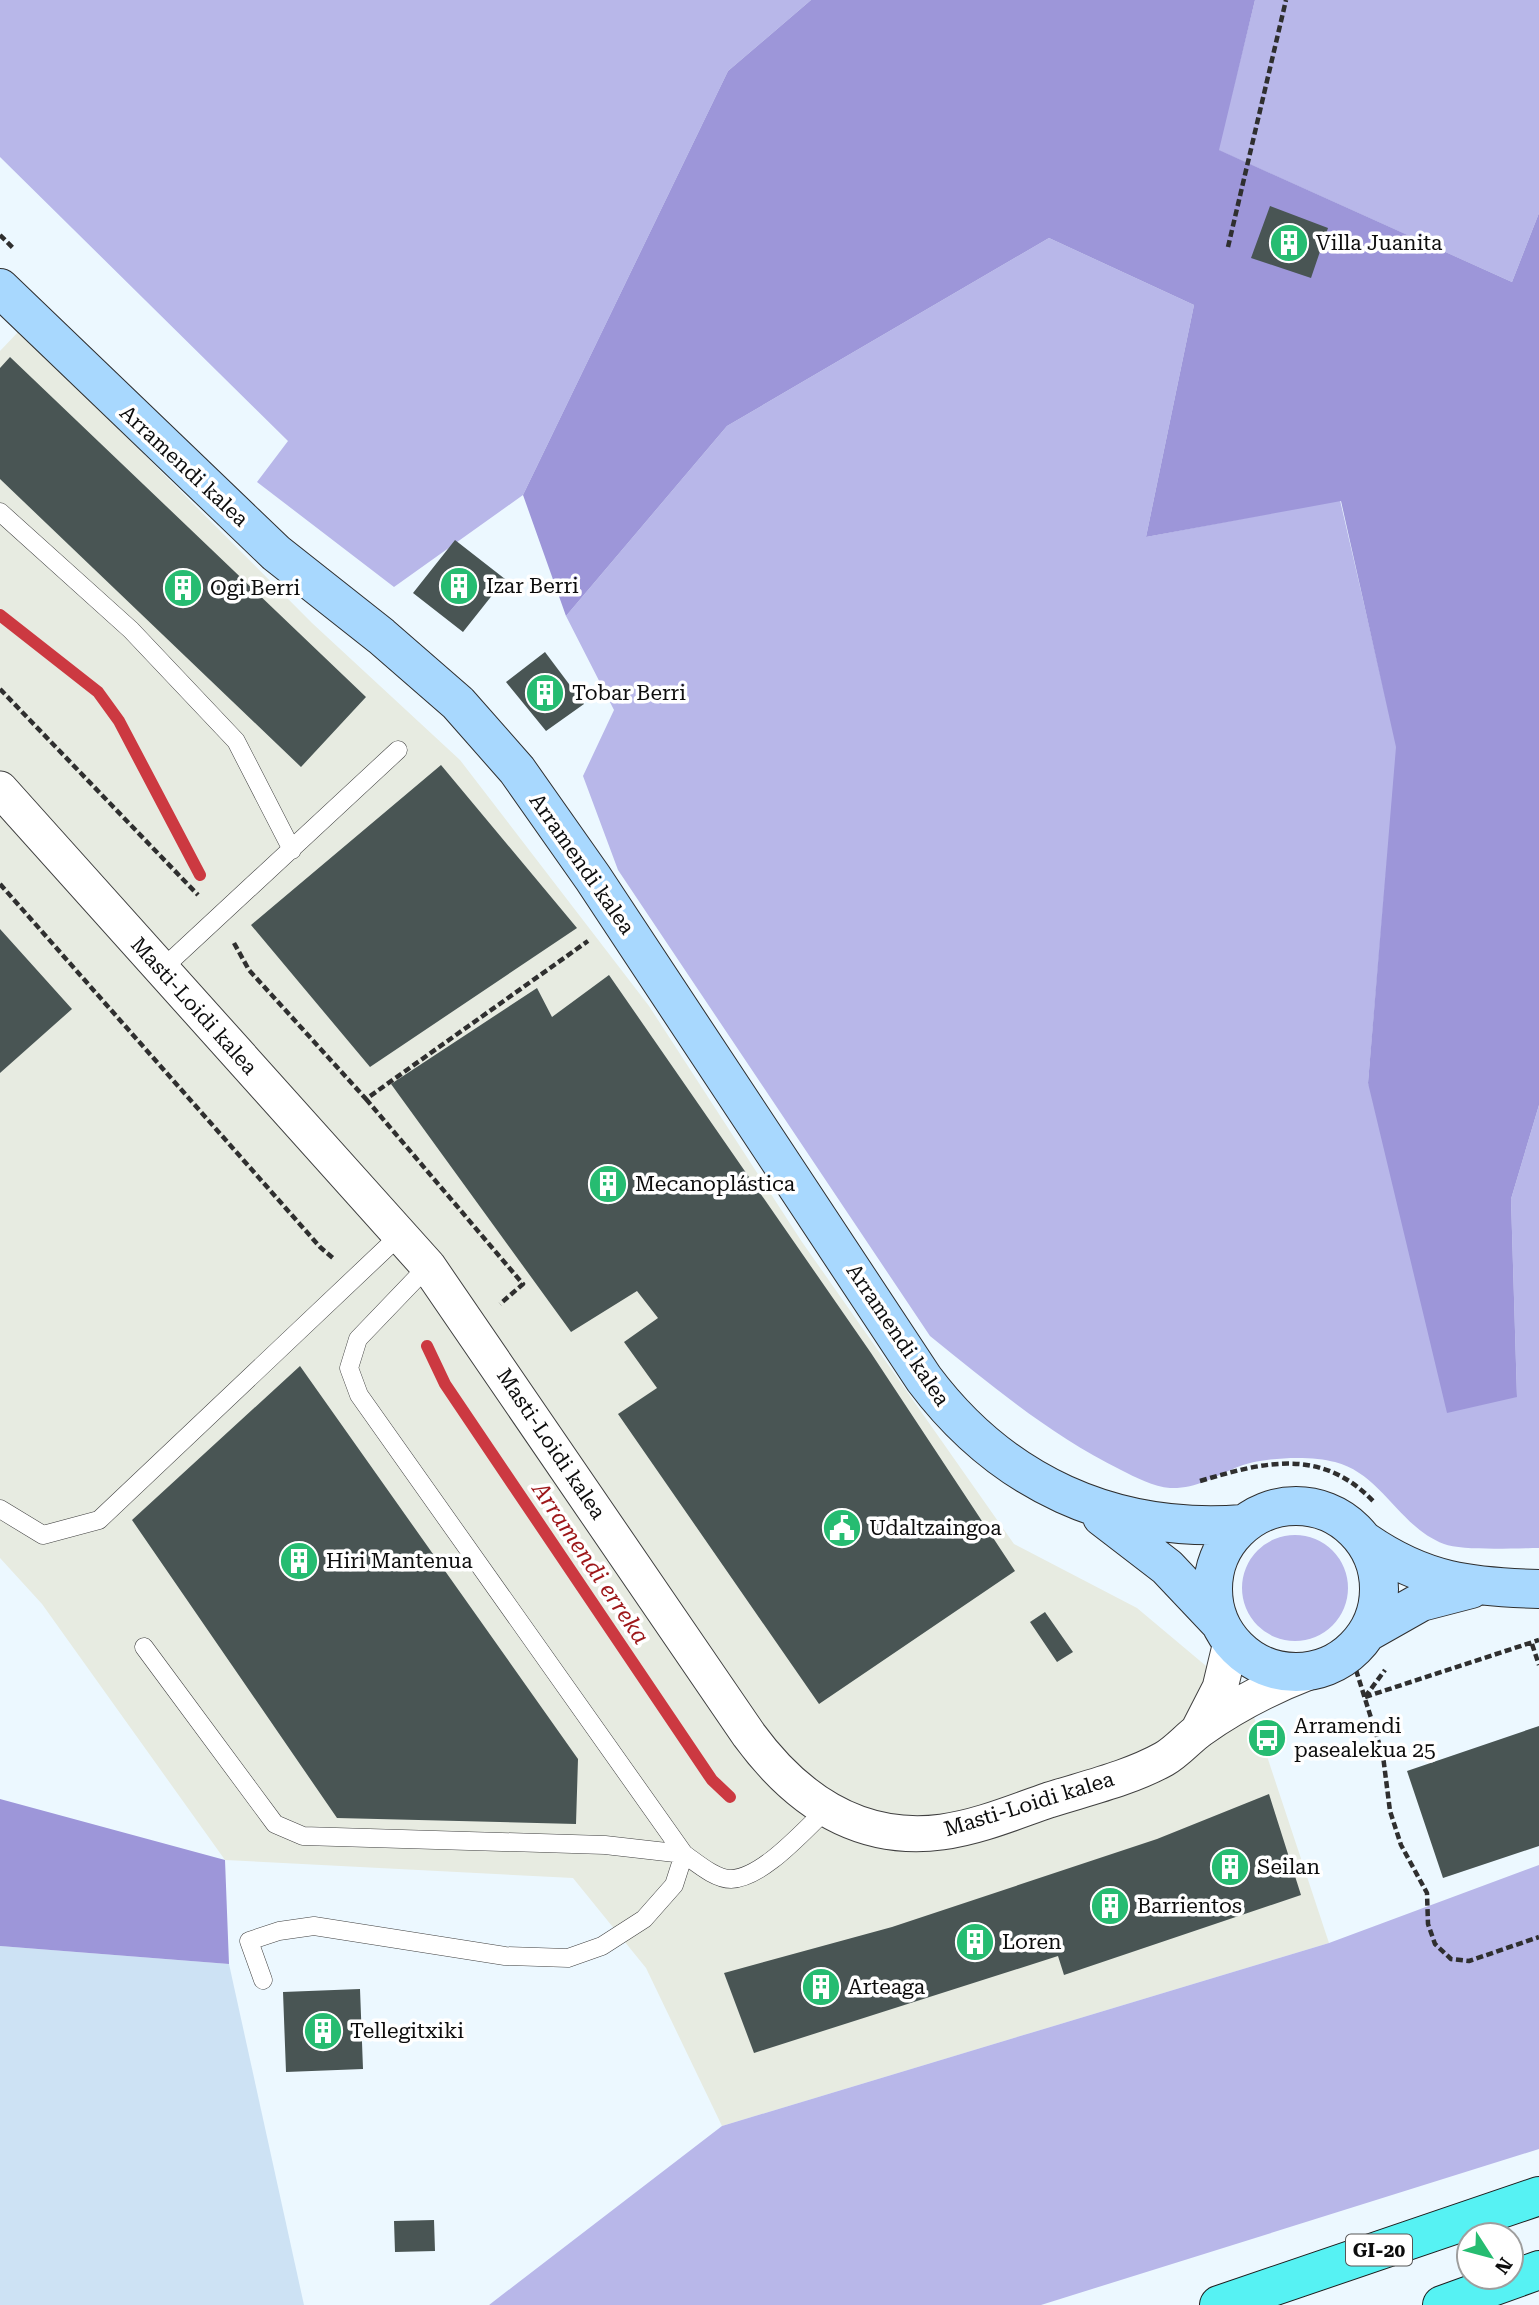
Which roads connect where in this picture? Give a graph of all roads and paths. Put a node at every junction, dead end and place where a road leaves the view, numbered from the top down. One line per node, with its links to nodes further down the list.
1 (1286, 0): 2 (path)
2 (1228, 247)
3 (0, 288): 14 (street, Arramendi kalea)
4 (0, 512): 8 (lane)
5 (0, 689): 9 (path)
6 (398, 750): 8 (lane)
7 (0, 789): 11 (street, Masti-Loidi kalea)
8 (292, 850): 9 (lane)
9 (219, 917): 10 (path); 11 (lane)
10 (597, 935)
11 (161, 970): 12 (street, Masti-Loidi kalea)
12 (400, 1235): 13 (street, Masti-Loidi kalea); 15 (lane)
13 (428, 1266): 29 (street, Masti-Loidi kalea); 30 (lane)
14 (1083, 1503): 16 (street, Arramendi kalea); 20 (street, Arramendi kalea)
15 (0, 1509)
16 (1243, 1524): 17 (street); 20 (street)
17 (1366, 1542): 18 (street); 22 (street)
18 (1480, 1587): 19 (street); 22 (street)
19 (1539, 1589)
20 (1225, 1632): 26 (street); 28 (street, Masti-Loidi kalea)
21 (1539, 1640): 23 (path)
22 (1359, 1642): 26 (street); 27 (path)
23 (1532, 1644): 25 (path); 27 (path)
24 (144, 1647): 30 (lane)
25 (1539, 1665)
26 (1309, 1672): 28 (street, Masti-Loidi kalea)
27 (1364, 1697): 31 (path)
28 (1197, 1732): 29 (street, Masti-Loidi kalea)
29 (827, 1810): 30 (lane)
30 (684, 1854): 32 (lane)
31 (1539, 1937)
32 (263, 1980)
33 (1539, 2196): 35 (highway, GI-20)
34 (1539, 2270): 36 (highway)
35 (1212, 2305)
36 (1442, 2305)

